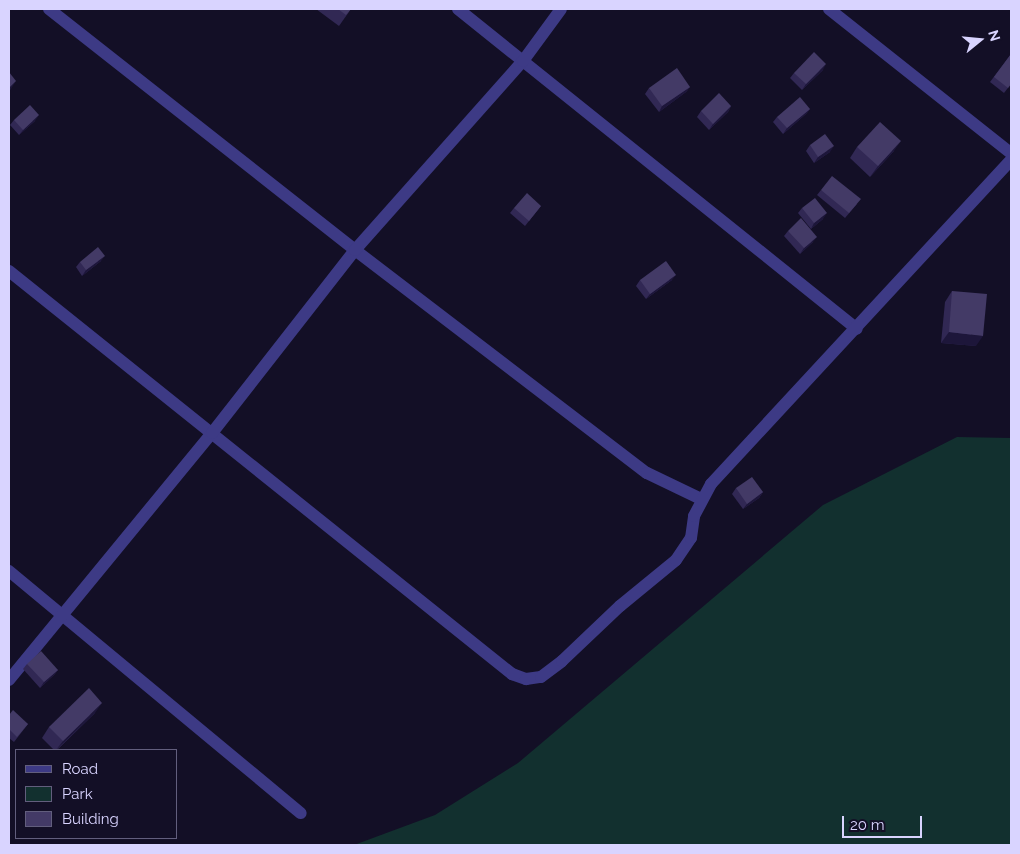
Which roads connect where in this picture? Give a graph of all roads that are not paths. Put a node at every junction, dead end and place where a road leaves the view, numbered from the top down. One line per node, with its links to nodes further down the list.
1 (49, 9): 8 (street)
2 (458, 9): 5 (street)
3 (561, 9): 5 (street)
4 (829, 9): 6 (street)
5 (523, 61): 8 (street); 10 (street)
6 (1011, 153)
7 (1011, 160): 10 (street)
8 (355, 250): 11 (street); 12 (street)
9 (9, 271): 11 (street)
10 (857, 329): 12 (street)
11 (212, 433): 12 (street); 14 (street)
12 (701, 500)
13 (9, 571): 14 (street)
14 (62, 615): 15 (street); 16 (street)
15 (9, 680)
16 (301, 813)

